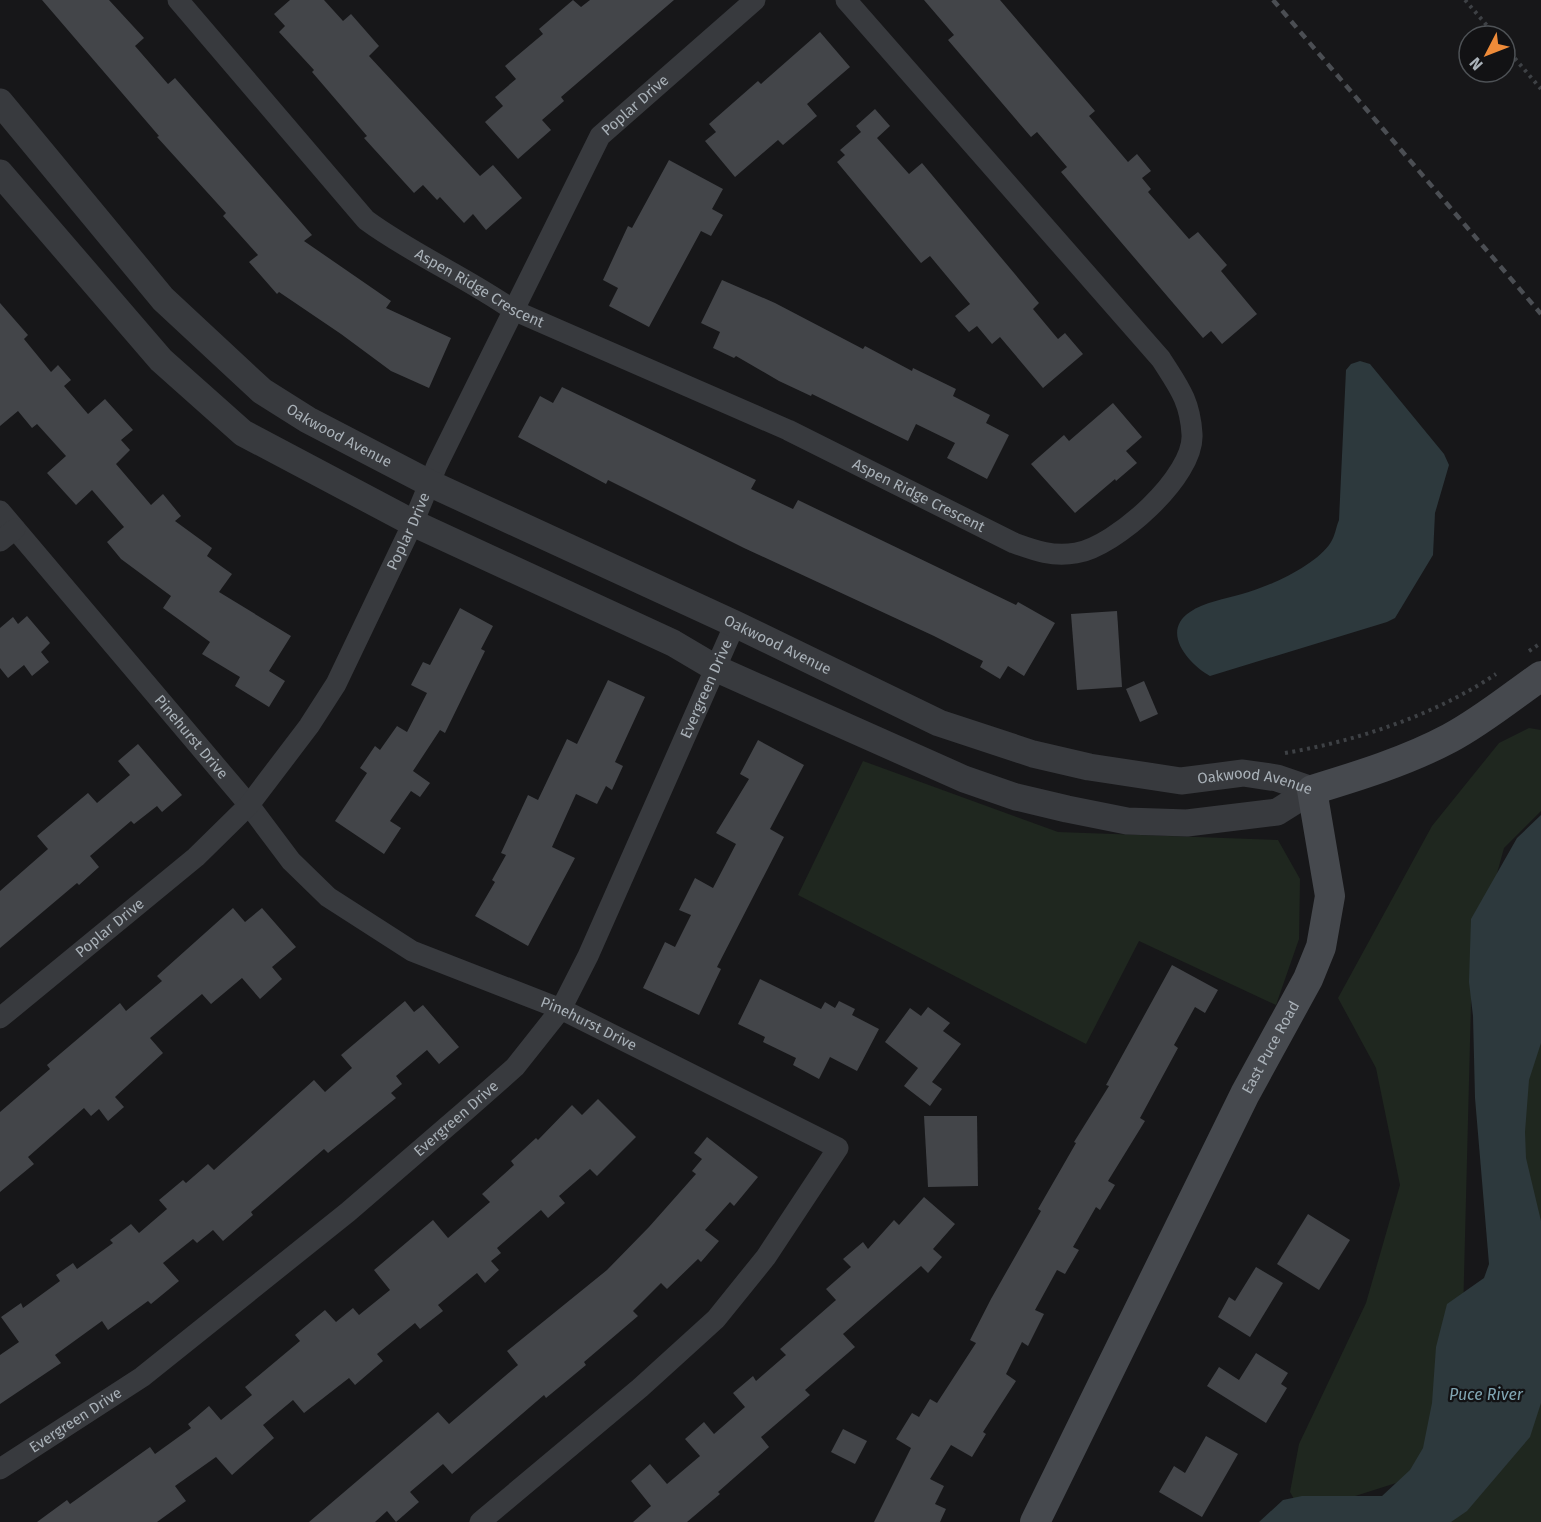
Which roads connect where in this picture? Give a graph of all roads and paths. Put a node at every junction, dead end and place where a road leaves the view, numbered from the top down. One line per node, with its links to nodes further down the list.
1 (755, 0): 10 (street, Poplar Drive)
2 (846, 0): 10 (street, Aspen Ridge Crescent)
3 (1465, 0): 5 (path)
4 (190, 4): 10 (street, Aspen Ridge Crescent)
5 (1486, 24)
6 (1517, 61): 7 (path)
7 (1541, 89)
8 (0, 102): 11 (street, Oakwood Avenue)
9 (0, 172): 13 (street, Oakwood Avenue)
10 (513, 310): 11 (street, Poplar Drive)
11 (429, 483): 13 (street, Poplar Drive); 15 (street, Oakwood Avenue)
12 (0, 511): 14 (street, Pinehurst Drive)
13 (413, 524): 19 (street, Oakwood Avenue); 22 (street, Poplar Drive)
14 (7, 535): 22 (street, Pinehurst Drive)
15 (735, 624): 19 (street, Evergreen Drive); 21 (street, Oakwood Avenue)
16 (1541, 643): 17 (path)
17 (1532, 666): 21 (main road)
18 (1504, 668): 20 (path)
19 (717, 669): 21 (street, Oakwood Avenue); 23 (street, Evergreen Drive)
20 (1278, 754)
21 (1312, 790): 27 (main road, East Puce Road)
22 (249, 805): 23 (street, Pinehurst Drive); 24 (street, Poplar Drive)
23 (561, 1009): 25 (street, Evergreen Drive); 26 (street, Pinehurst Drive)
24 (0, 1018)
25 (0, 1469)
26 (480, 1522)
27 (1035, 1522)

